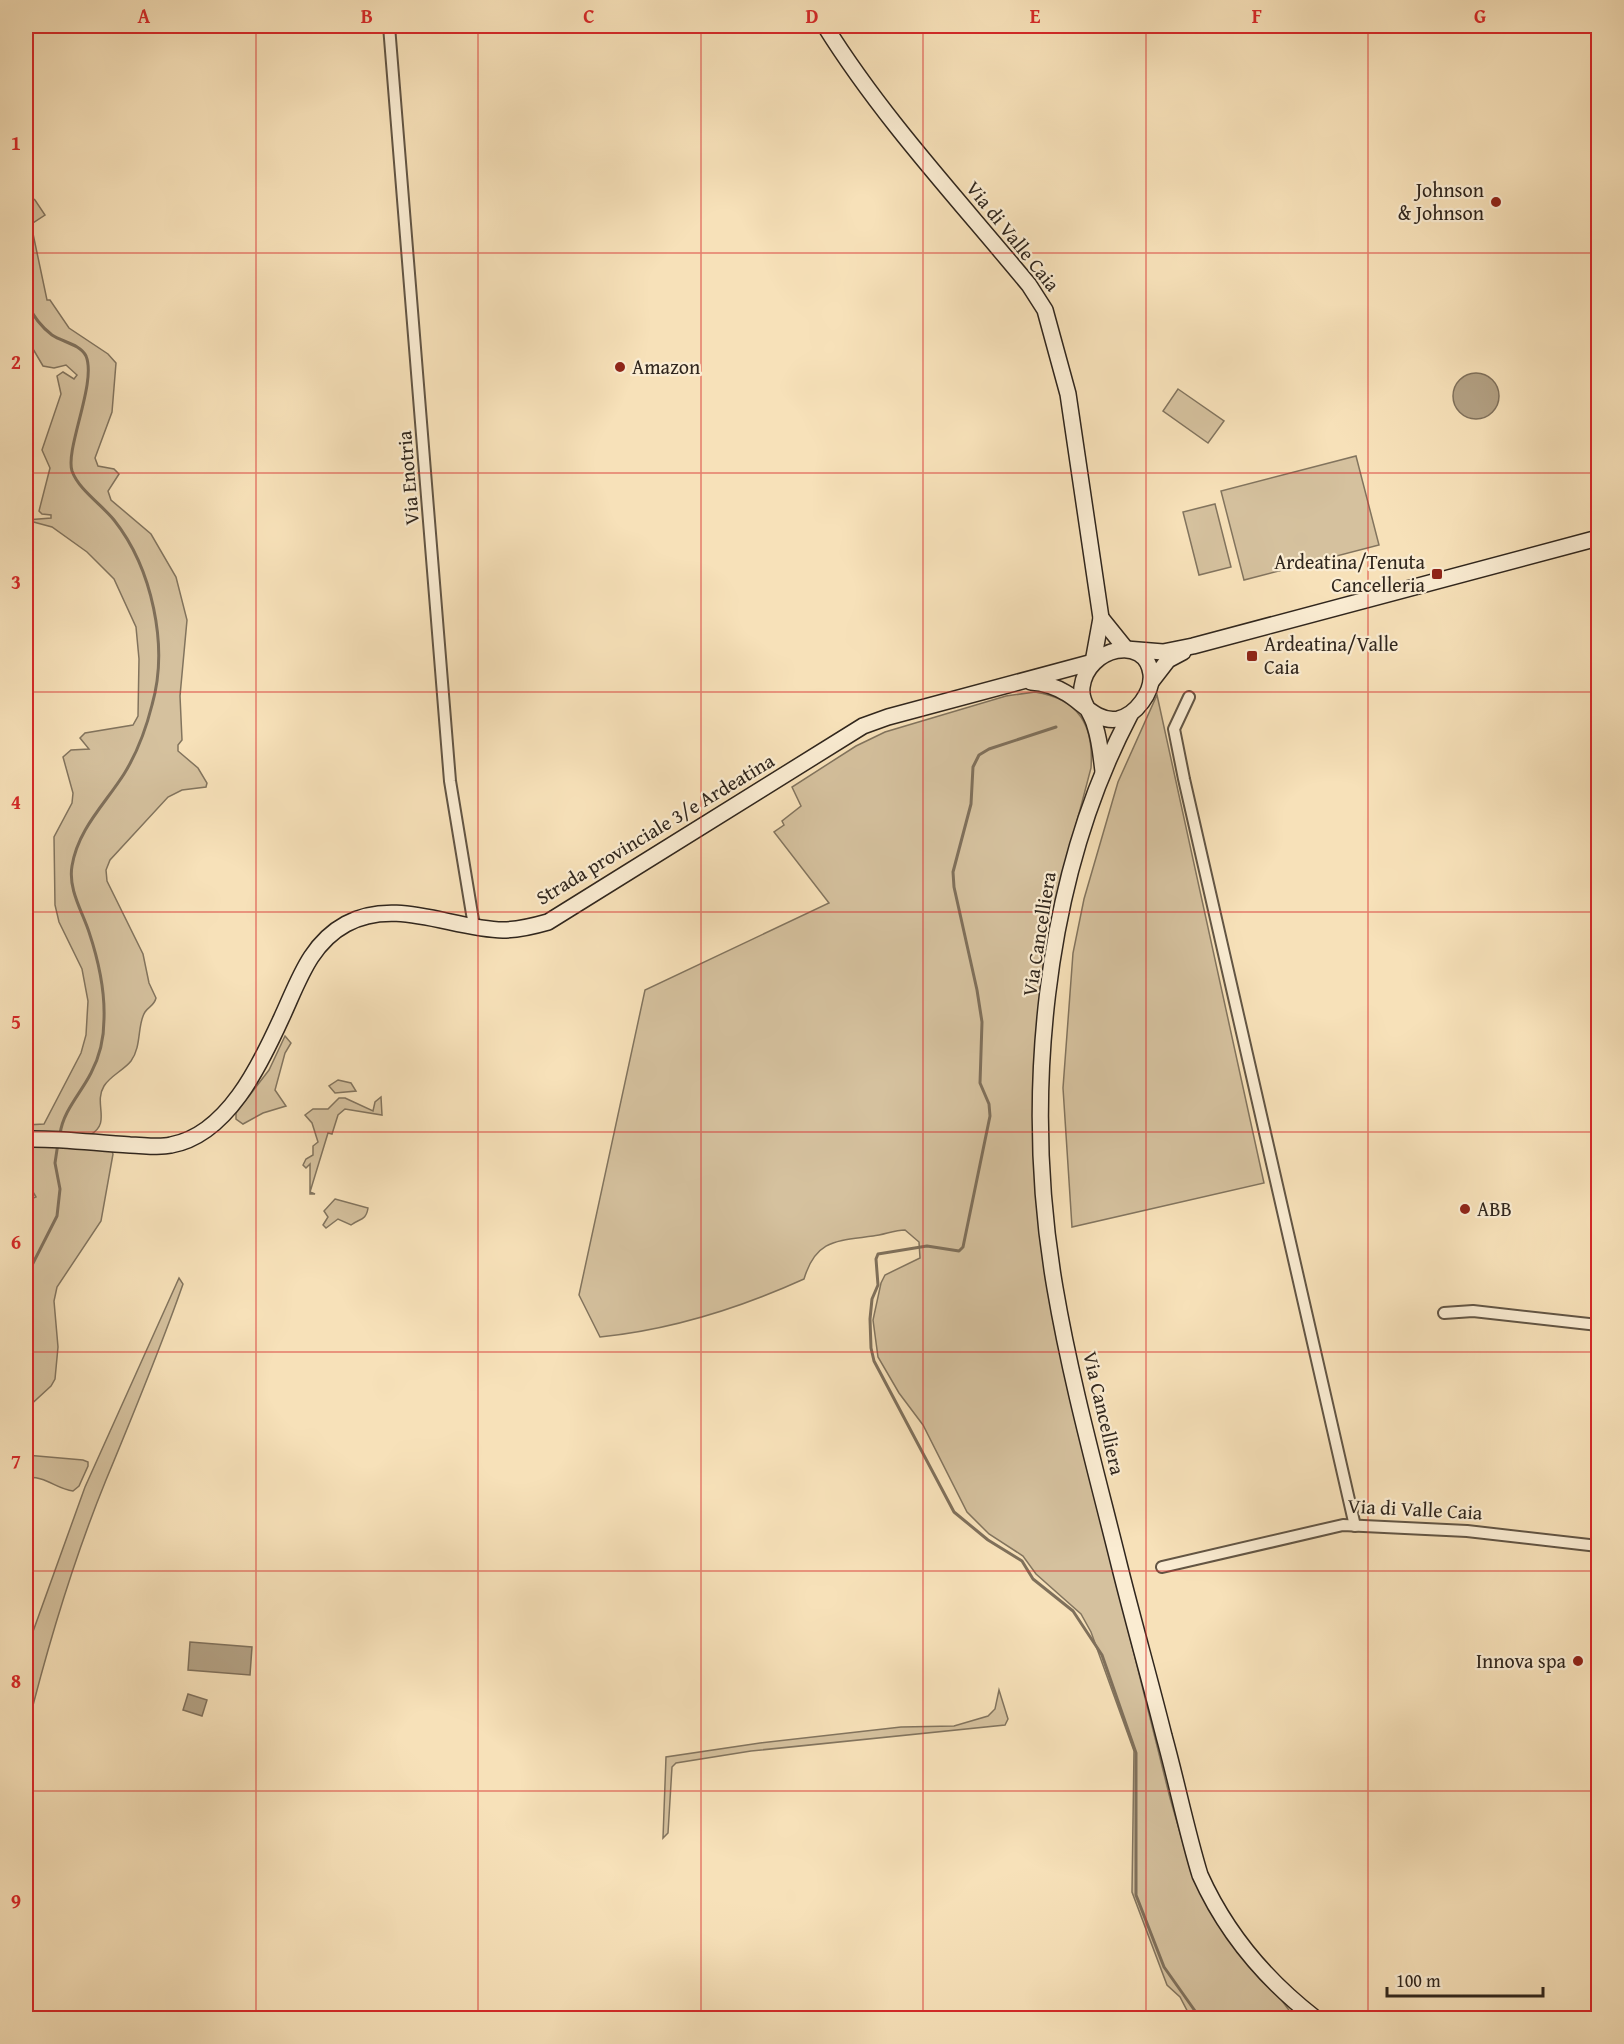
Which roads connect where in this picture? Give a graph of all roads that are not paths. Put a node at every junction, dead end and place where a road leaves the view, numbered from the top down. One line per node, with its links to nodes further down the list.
1 (389, 26): 14 (street, Via Enotria)
2 (825, 26): 4 (street, Via di Valle Caia)
3 (1599, 538): 5 (street)
4 (1101, 618): 6 (street, Via di Valle Caia); 7 (street, Via di Valle Caia)
5 (1193, 646): 6 (street); 9 (street)
6 (1126, 650): 7 (street); 9 (street)
7 (1093, 662): 8 (street, Strada provinciale 3/e Ardeatina); 11 (street)
8 (1024, 682): 11 (street); 14 (street, Strada provinciale 3/e Ardeatina)
9 (1151, 682): 12 (street)
10 (1189, 697): 18 (street)
11 (1088, 710): 12 (street); 13 (street, Via Cancelliera)
12 (1130, 715): 13 (street, Via Cancelliera)
13 (1103, 771): 21 (street, Via Cancelliera)
14 (474, 926): 15 (street, Strada provinciale 3/e Ardeatina)
15 (26, 1139)
16 (1444, 1313): 17 (street)
17 (1599, 1325)
18 (1355, 1526): 19 (street, Via di Valle Caia); 20 (street, Via di Valle Caia)
19 (1599, 1546)
20 (1162, 1567)
21 (1315, 2019)

